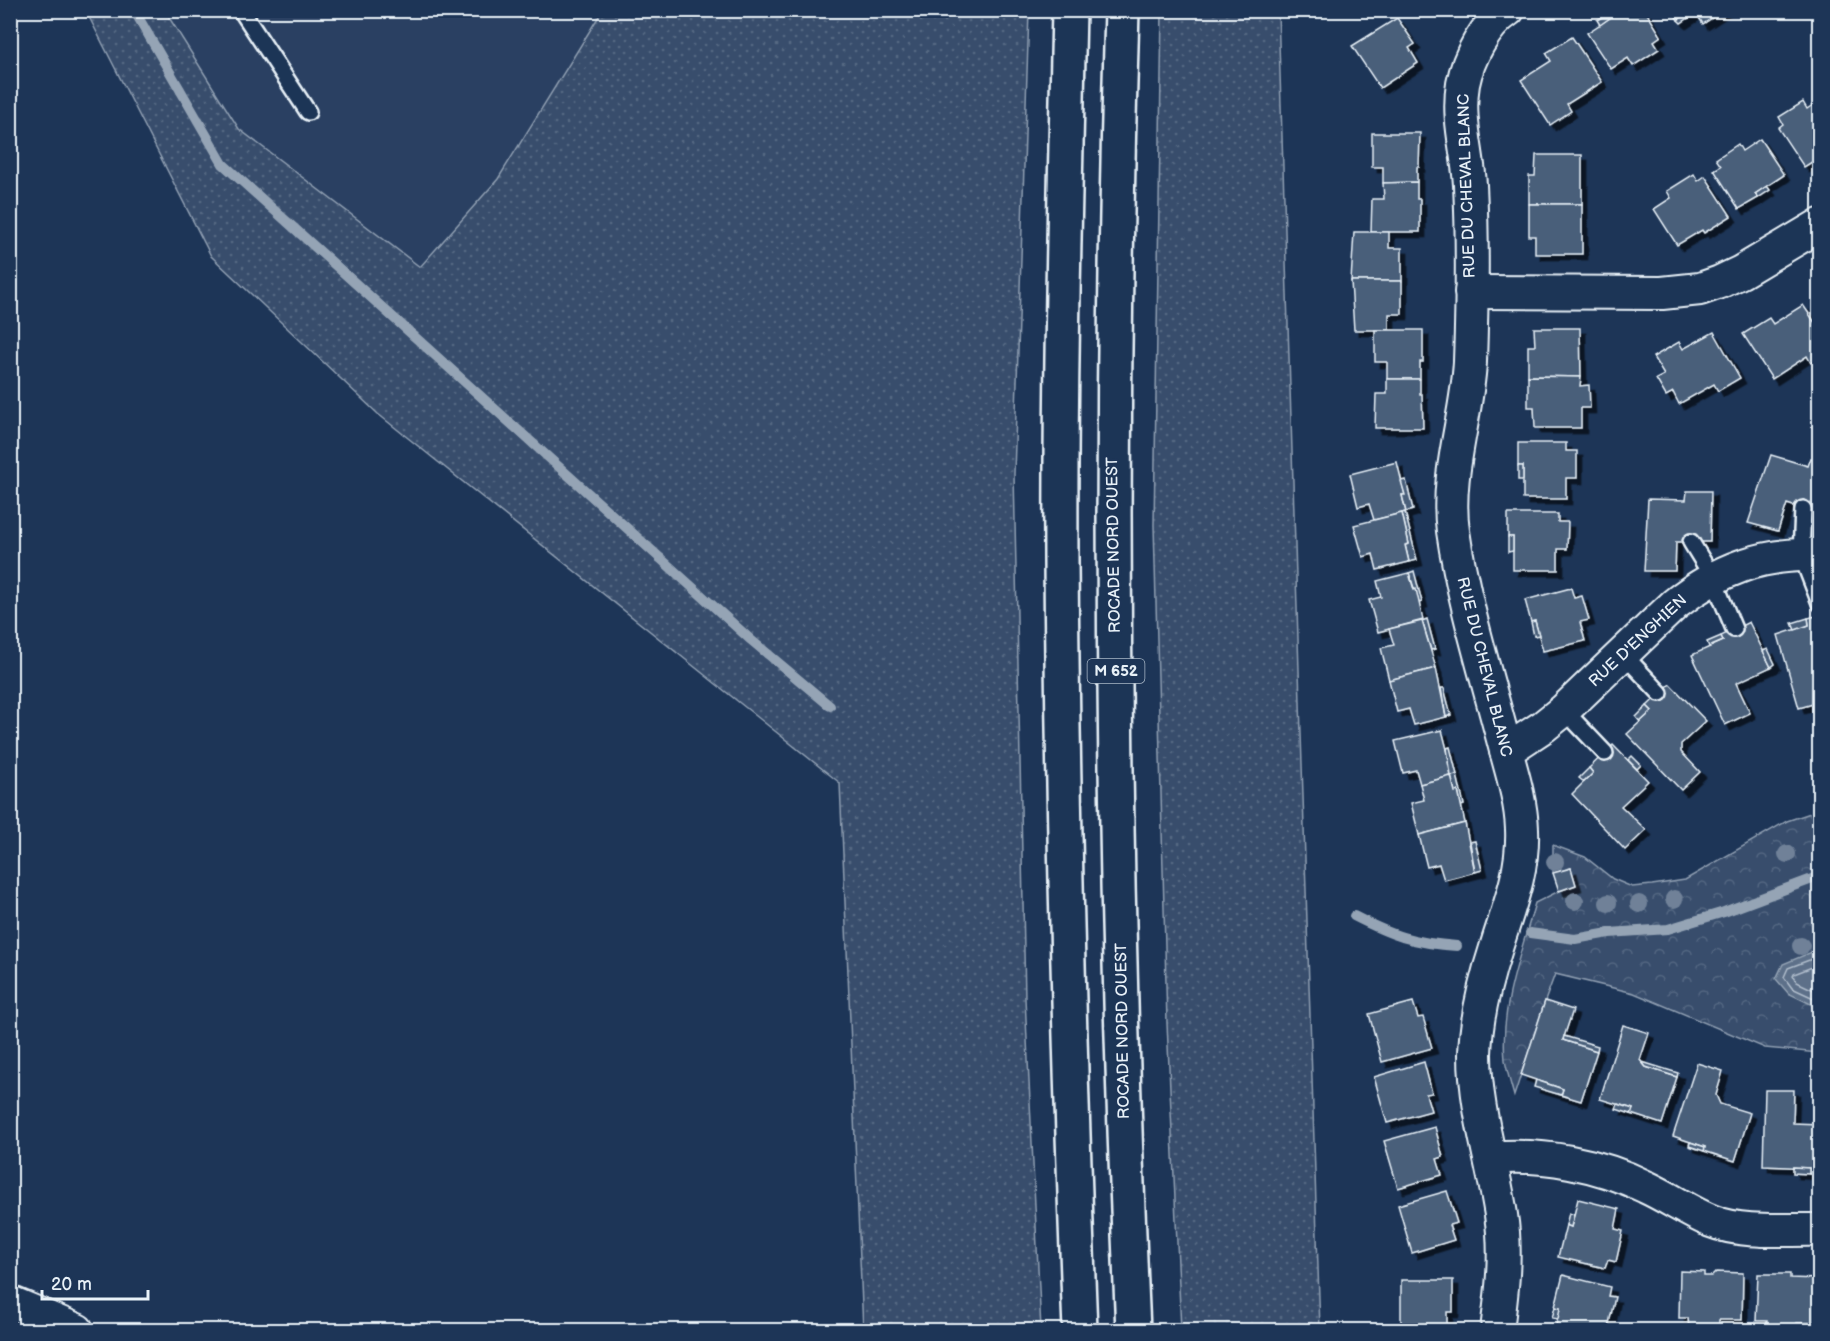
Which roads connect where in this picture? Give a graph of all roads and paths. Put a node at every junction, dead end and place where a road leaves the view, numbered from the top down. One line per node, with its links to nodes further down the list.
1 (241, 10): 5 (lane)
2 (1069, 10): 23 (highway)
3 (1122, 10): 24 (highway, ROCADE NORD OUEST / M 652)
4 (1508, 10): 7 (street, RUE DU CHEVAL BLANC)
5 (308, 112)
6 (1820, 225): 7 (street)
7 (1471, 292): 17 (street, RUE DU CHEVAL BLANC)
8 (1803, 509): 10 (lane)
9 (1691, 542): 11 (lane)
10 (1810, 554): 11 (street, RUE D'ENGHIEN); 12 (lane)
11 (1713, 578): 13 (lane); 14 (street, RUE D'ENGHIEN)
12 (1820, 603)
13 (1734, 629)
14 (1623, 654): 15 (lane); 16 (street, RUE D'ENGHIEN)
15 (1660, 693)
16 (1564, 710): 17 (street, RUE D'ENGHIEN); 18 (lane)
17 (1506, 751): 19 (street, RUE DU CHEVAL BLANC)
18 (1605, 753)
19 (1491, 1158): 20 (street); 25 (street, RUE DU CHEVAL BLANC)
20 (1820, 1230)
21 (10, 1302): 22 (street)
22 (77, 1330)
23 (1080, 1330)
24 (1133, 1330)
25 (1497, 1330)

